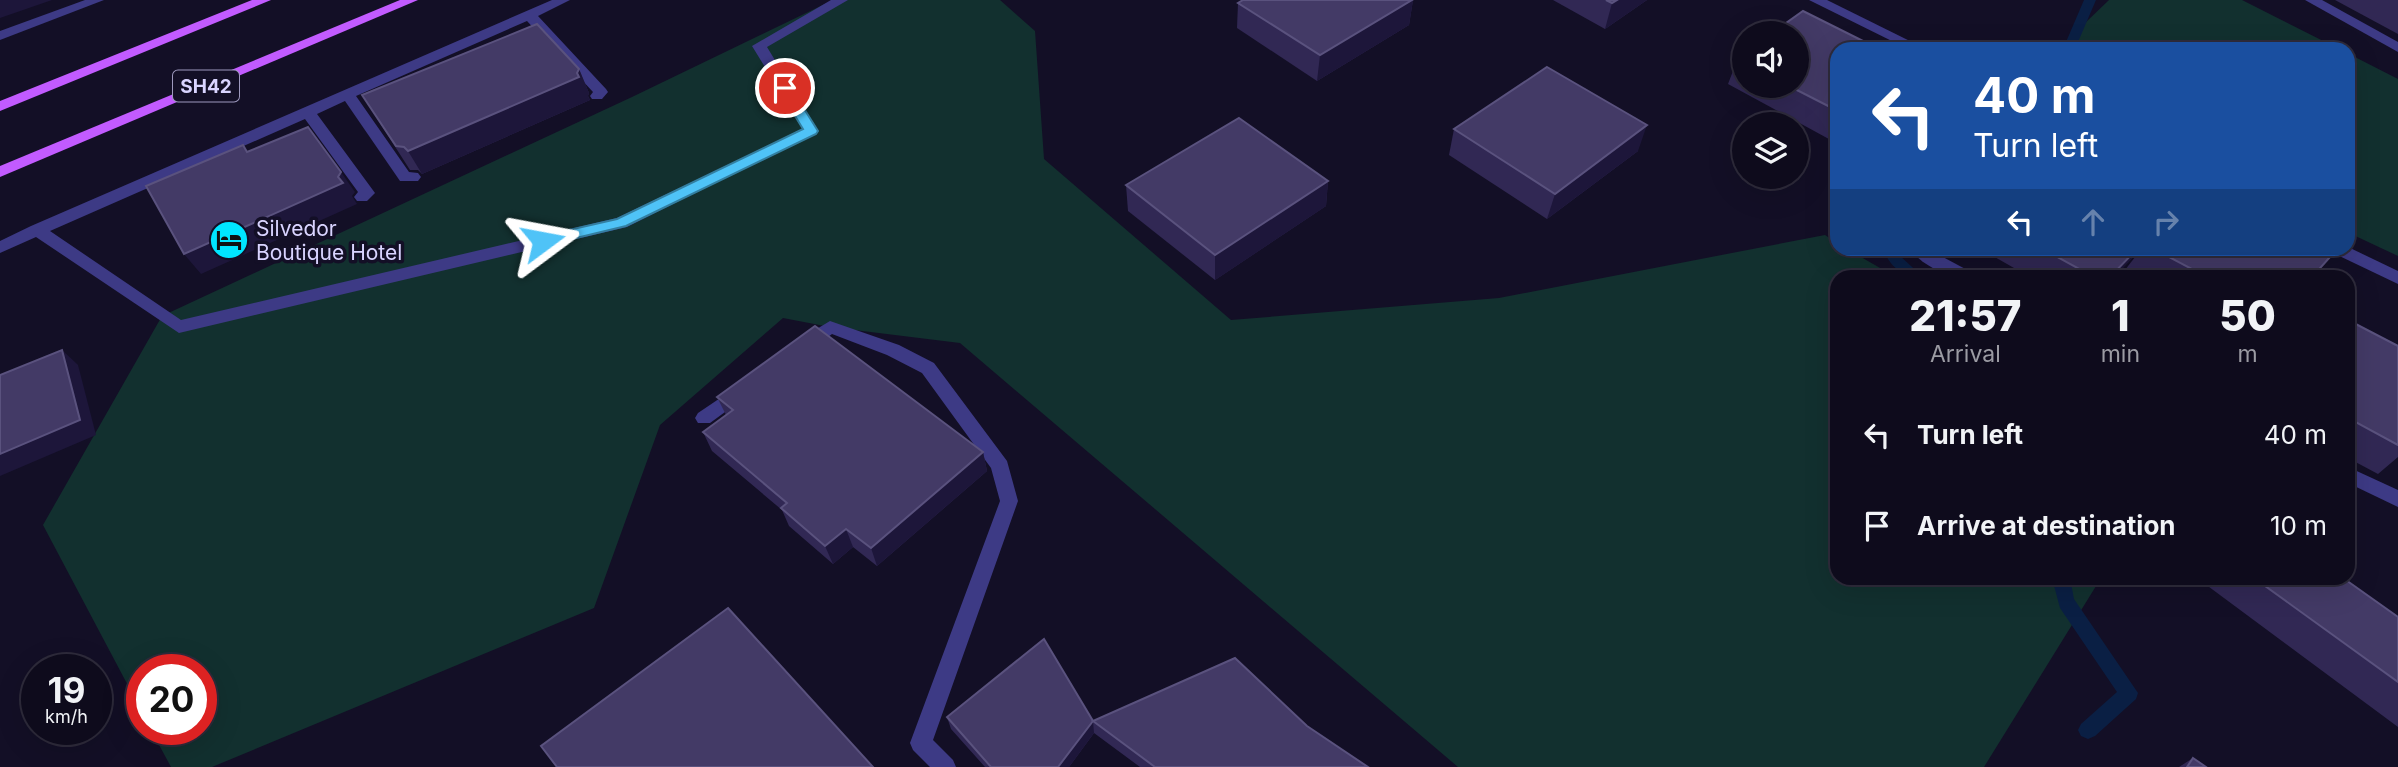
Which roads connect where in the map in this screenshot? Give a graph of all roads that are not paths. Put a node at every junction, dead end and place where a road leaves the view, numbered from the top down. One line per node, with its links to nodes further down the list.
1 (97, 0): 9 (street)
2 (264, 0): 14 (main road, SH42)
3 (411, 0): 16 (main road, SH42)
4 (563, 0): 8 (street)
5 (841, 0): 19 (street)
6 (1816, 0): 10 (street)
7 (2312, 0): 11 (street)
8 (529, 15): 12 (street); 13 (street)
9 (0, 36)
10 (1904, 42)
11 (2398, 48)
12 (347, 94): 15 (street); 17 (street)
13 (597, 96)
14 (0, 106)
15 (307, 112): 18 (street); 19 (street)
16 (0, 172)
17 (413, 177)
18 (362, 197)
19 (37, 230): 20 (street)
20 (0, 247)
21 (1927, 256): 23 (street)
22 (2353, 256): 24 (street)
23 (1954, 270)
24 (2398, 278)
25 (788, 358): 30 (street)
26 (756, 380): 27 (street)
27 (704, 418)
28 (2355, 478): 29 (street)
29 (2398, 499)
30 (945, 767)

